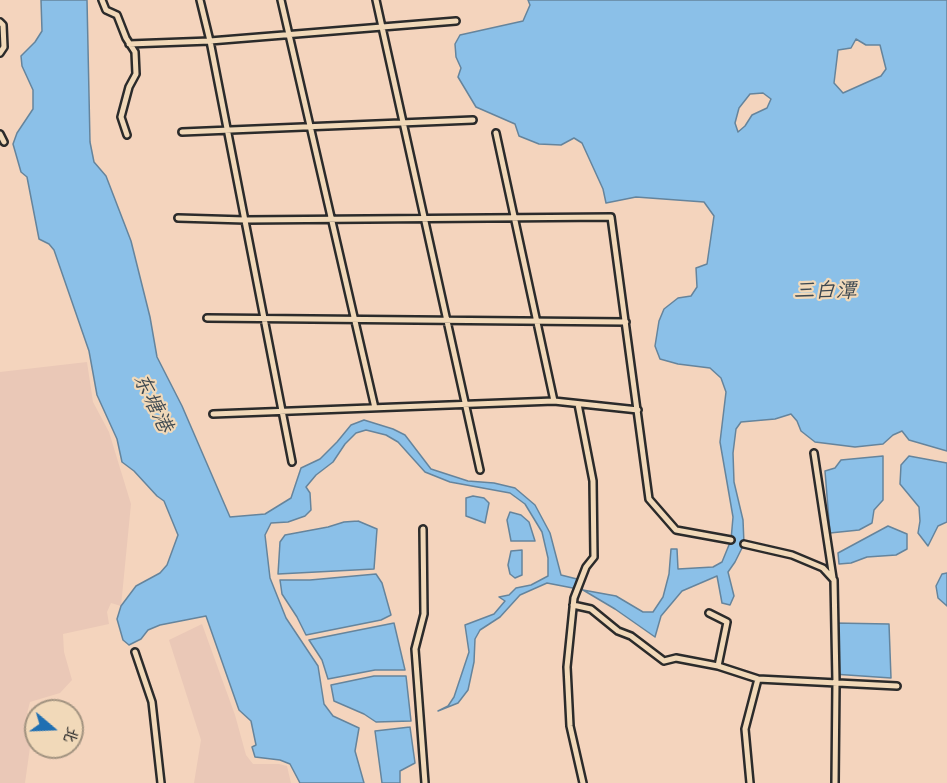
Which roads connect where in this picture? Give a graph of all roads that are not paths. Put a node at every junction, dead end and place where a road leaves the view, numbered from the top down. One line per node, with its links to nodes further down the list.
1 (102, 0): 10 (street)
2 (200, 0): 9 (street)
3 (280, 0): 8 (street)
4 (376, 0): 7 (street)
5 (456, 21): 7 (street)
6 (0, 22): 11 (street)
7 (382, 27): 8 (street); 13 (street)
8 (288, 34): 9 (street); 14 (street)
9 (210, 41): 10 (street); 15 (street)
10 (129, 44): 19 (street)
11 (0, 53)
12 (473, 120): 13 (street)
13 (402, 123): 14 (street); 23 (street)
14 (309, 127): 15 (street); 24 (street)
15 (227, 130): 16 (street); 25 (street)
16 (182, 132)
17 (495, 133): 21 (street)
18 (0, 134): 20 (street)
19 (127, 135)
20 (4, 141)
21 (514, 217): 23 (street); 30 (street); 31 (street)
22 (178, 218): 25 (street)
23 (423, 218): 24 (street); 29 (street)
24 (330, 219): 25 (street); 28 (street)
25 (245, 220): 27 (street)
26 (207, 318): 27 (street)
27 (264, 318): 28 (street); 37 (street)
28 (354, 319): 29 (street); 35 (street)
29 (446, 320): 30 (street); 34 (street)
30 (537, 321): 31 (street); 32 (street)
31 (626, 322): 36 (street)
32 (554, 401): 33 (street); 34 (street)
33 (578, 404): 36 (street); 46 (street)
34 (466, 405): 35 (street); 41 (street)
35 (375, 408): 37 (street)
36 (638, 410): 43 (street)
37 (283, 412): 38 (street); 40 (street)
38 (213, 414)
39 (814, 453): 45 (street)
40 (292, 462)
41 (480, 470)
42 (423, 529): 54 (street)
43 (731, 540)
44 (744, 544): 45 (street)
45 (834, 580): 51 (street)
46 (573, 605): 49 (street); 55 (street)
47 (709, 613): 49 (street)
48 (135, 652): 53 (street)
49 (718, 666): 50 (street)
50 (758, 678): 51 (street); 56 (street)
51 (836, 682): 52 (street); 57 (street)
52 (897, 686)
53 (161, 783)
54 (424, 783)
55 (583, 783)
56 (750, 783)
57 (835, 783)

